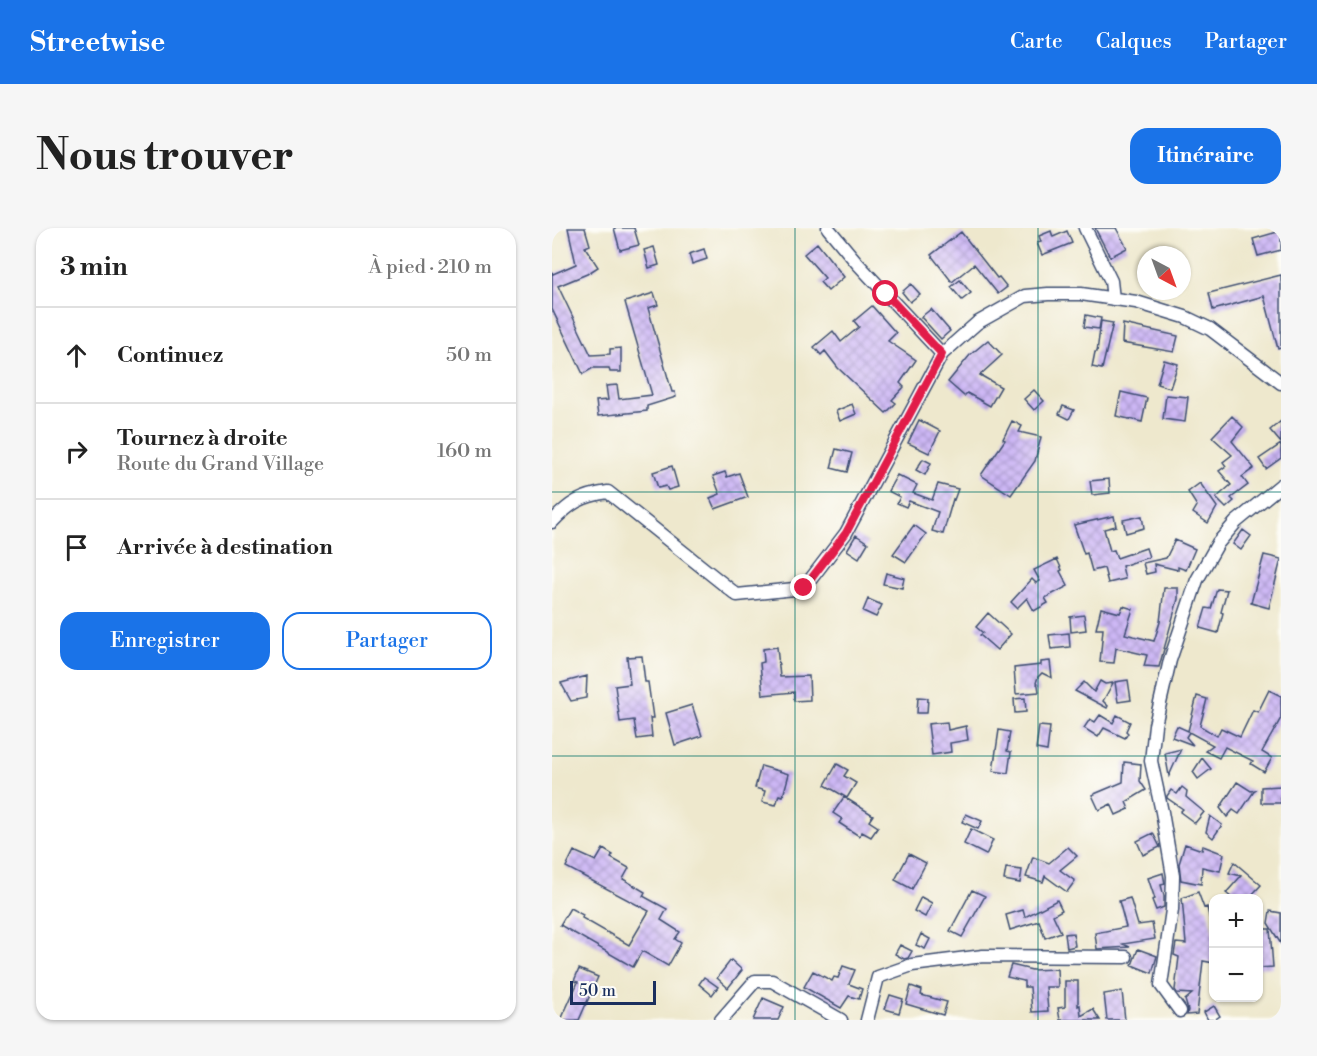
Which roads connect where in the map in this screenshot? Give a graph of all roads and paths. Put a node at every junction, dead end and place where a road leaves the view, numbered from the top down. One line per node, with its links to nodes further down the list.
1 (828, 228): 4 (street)
2 (1085, 228): 3 (street)
3 (1113, 298): 4 (street); 5 (street)
4 (942, 354): 7 (street)
5 (1281, 383)
6 (1281, 485): 9 (street)
7 (552, 522)
8 (1126, 957): 12 (street)
9 (1180, 1011)
10 (721, 1020): 11 (street)
11 (841, 1020)
12 (867, 1020)

